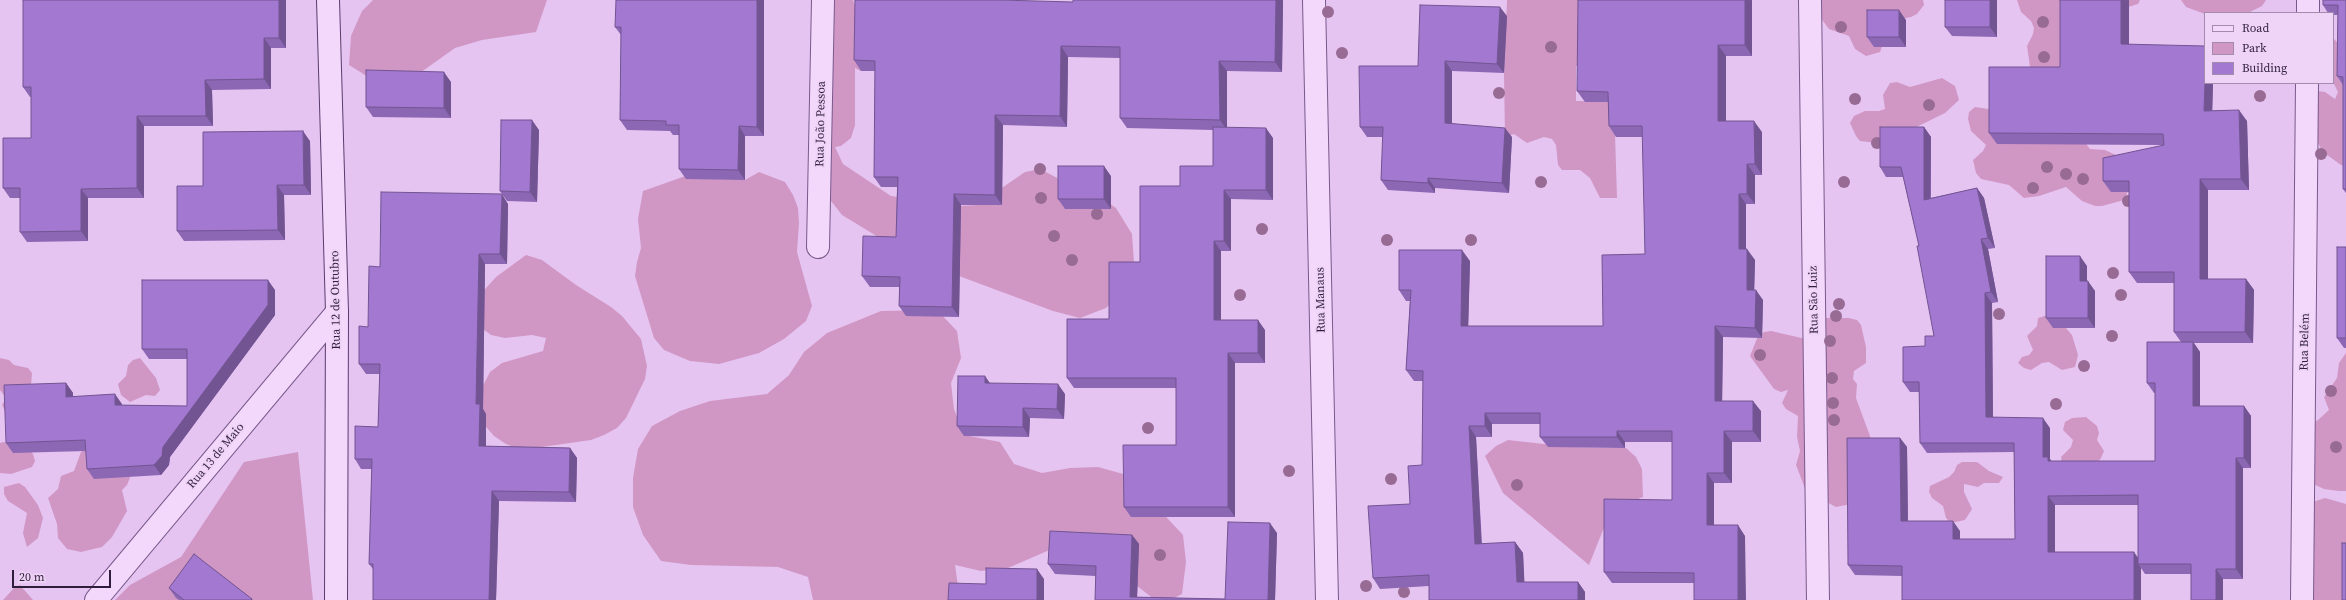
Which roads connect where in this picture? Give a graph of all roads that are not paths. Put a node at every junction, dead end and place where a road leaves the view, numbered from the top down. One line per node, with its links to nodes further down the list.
1 (328, 0): 9 (street, Rua 12 de Outubro)
2 (823, 0): 8 (street, Rua João Pessoa)
3 (1314, 0): 12 (street, Rua Manaus)
4 (1810, 0): 13 (street, Rua São Luiz)
5 (2308, 0): 6 (street)
6 (2308, 12)
7 (2307, 84): 14 (street, Rua Belém)
8 (818, 247)
9 (336, 312): 10 (street, Rua 13 de Maio); 11 (street, Rua 12 de Outubro)
10 (96, 600)
11 (336, 600)
12 (1327, 600)
13 (1818, 600)
14 (2302, 600)

